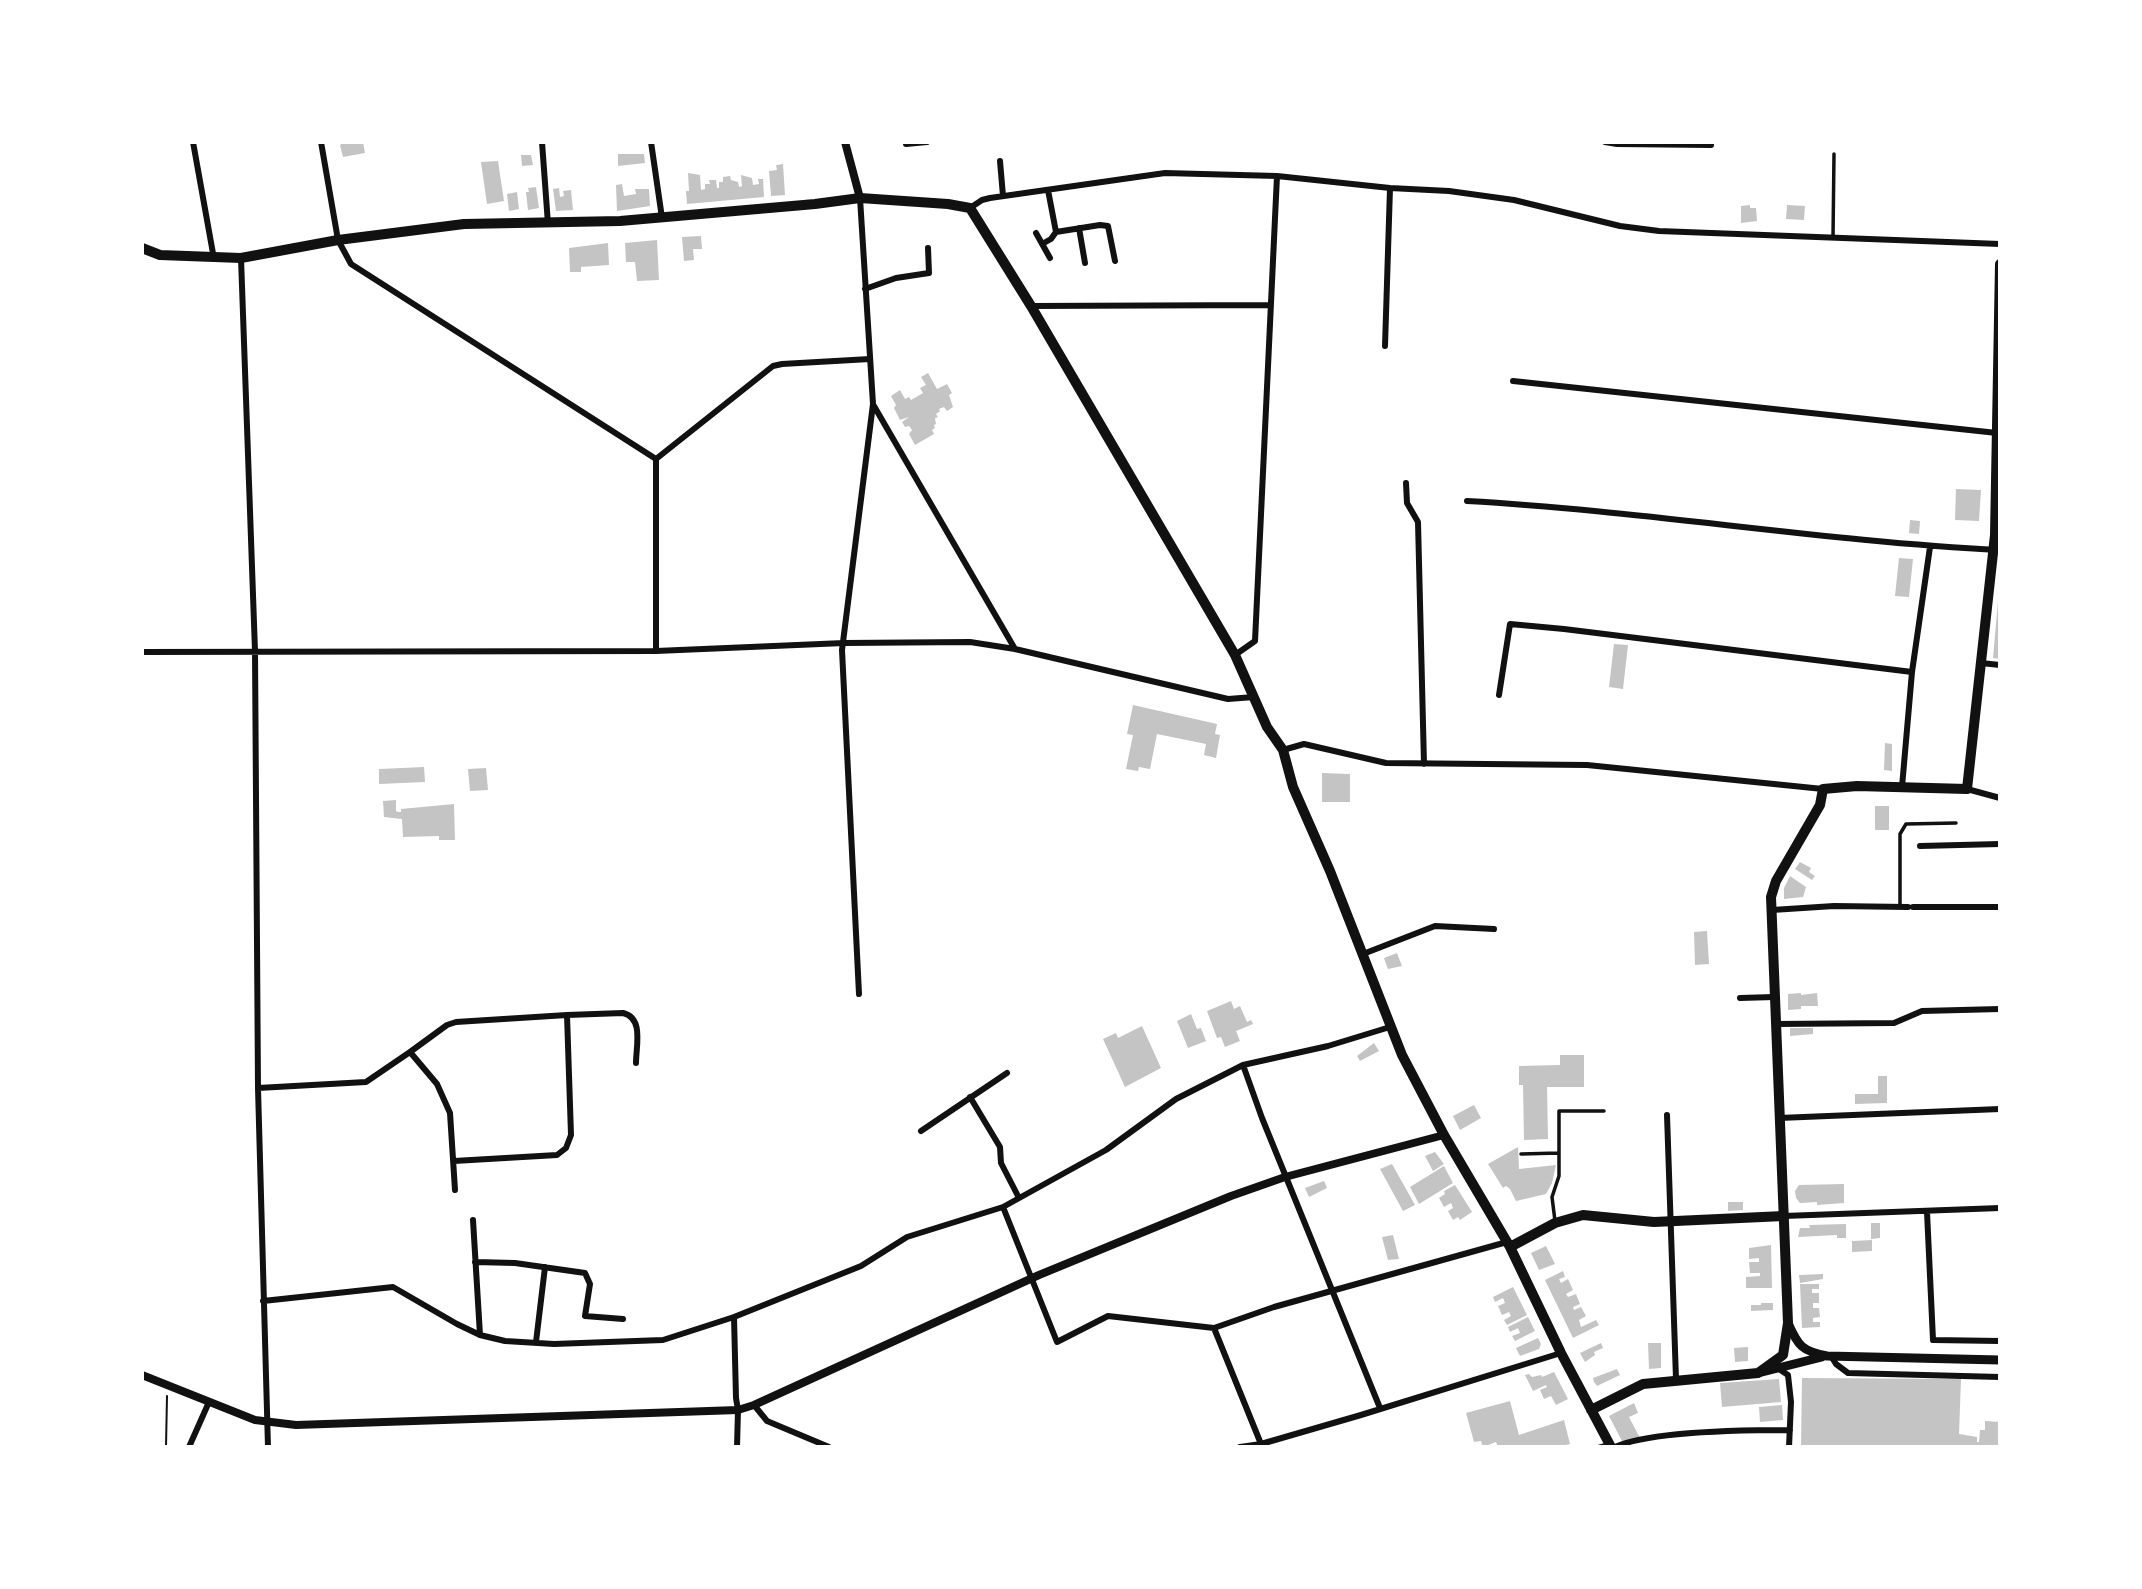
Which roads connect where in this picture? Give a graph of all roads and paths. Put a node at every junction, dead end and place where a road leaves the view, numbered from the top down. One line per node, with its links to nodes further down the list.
1 (192, 142): 31 (street)
2 (321, 142): 24 (street)
3 (542, 142): 19 (street)
4 (651, 142): 18 (street)
5 (845, 142): 16 (street)
6 (927, 142): 9 (street)
7 (1605, 142): 8 (street)
8 (1711, 142)
9 (906, 144)
10 (1834, 154): 23 (lane)
11 (1000, 161): 15 (street)
12 (1278, 176): 13 (street); 14 (street); 36 (street)
13 (1390, 188): 23 (street); 38 (street)
14 (1048, 190): 15 (street); 21 (street)
15 (1003, 196): 17 (street)
16 (860, 198): 17 (main road); 18 (main road); 35 (street)
17 (970, 208): 37 (main road)
18 (662, 218): 19 (main road)
19 (548, 224): 24 (main road)
20 (1079, 228): 21 (street); 32 (street); 33 (street)
21 (1056, 232): 25 (street)
22 (1036, 233): 25 (street)
23 (1833, 238): 26 (street)
24 (338, 240): 29 (main road); 43 (street)
25 (1042, 244): 30 (street)
26 (2000, 244)
27 (928, 247): 35 (street)
28 (142, 248): 31 (main road)
29 (241, 258): 31 (main road); 50 (street)
30 (1049, 258)
31 (214, 259)
32 (1115, 261)
33 (1085, 263)
34 (2000, 264): 42 (main road)
35 (865, 289): 39 (street)
36 (1270, 305): 37 (street); 53 (street)
37 (1031, 306): 53 (main road)
38 (1385, 346)
39 (870, 359): 41 (street); 43 (street)
40 (1513, 381): 42 (street)
41 (873, 404): 48 (street); 49 (street)
42 (1997, 433): 47 (main road)
43 (656, 459): 51 (street)
44 (1406, 482): 60 (street)
45 (1467, 501): 46 (street)
46 (1930, 547): 47 (street); 56 (street)
47 (1997, 550): 54 (main road)
48 (844, 643): 49 (street); 51 (street); 73 (street)
49 (1015, 649): 58 (street)
50 (255, 651): 51 (street); 52 (street); 84 (street)
51 (656, 651)
52 (142, 652)
53 (1235, 655): 58 (main road)
54 (1982, 663): 55 (street); 63 (main road)
55 (2000, 664)
56 (1912, 672): 57 (street); 61 (street)
57 (1499, 695)
58 (1254, 697): 59 (main road)
59 (1283, 750): 60 (street); 72 (main road)
60 (1424, 764): 62 (street)
61 (1902, 787): 62 (main road); 63 (main road)
62 (1823, 789): 70 (main road)
63 (1967, 789): 64 (street)
64 (2000, 798)
65 (1956, 823): 68 (lane)
66 (2000, 845): 67 (street)
67 (1920, 846)
68 (1900, 906): 69 (street); 70 (street)
69 (2000, 907)
70 (1772, 910): 74 (main road)
71 (1494, 929): 72 (street)
72 (1363, 954): 79 (main road)
73 (859, 994)
74 (1774, 997): 75 (street); 78 (main road)
75 (1740, 998)
76 (2000, 1009): 78 (street)
77 (567, 1015): 80 (street); 81 (street); 94 (street)
78 (1776, 1024): 89 (main road)
79 (1390, 1027): 82 (street); 91 (main road)
80 (411, 1052): 84 (street); 94 (street)
81 (636, 1063)
82 (1243, 1065): 95 (street); 97 (street)
83 (1006, 1073): 85 (street)
84 (258, 1087): 110 (street)
85 (970, 1097): 90 (street); 97 (street)
86 (2000, 1109): 89 (street)
87 (1604, 1111): 92 (lane)
88 (1667, 1115): 103 (street)
89 (1779, 1118): 101 (main road)
90 (921, 1131)
91 (1444, 1135): 95 (street); 105 (main road)
92 (1559, 1153): 93 (lane); 104 (lane)
93 (1521, 1154)
94 (454, 1161): 96 (street)
95 (1285, 1177): 108 (street); 109 (street)
96 (454, 1191)
97 (1019, 1198): 98 (street)
98 (1003, 1207): 108 (street); 111 (street)
99 (2000, 1208): 100 (street)
100 (1927, 1212): 101 (street); 116 (street)
101 (1784, 1216): 103 (main road); 113 (main road)
102 (473, 1220): 106 (street)
103 (1670, 1222): 104 (main road); 125 (street)
104 (1555, 1223): 105 (main road)
105 (1508, 1245): 109 (street); 118 (main road)
106 (475, 1262): 107 (street); 115 (street)
107 (545, 1268): 112 (street); 117 (street)
108 (1032, 1280): 114 (street); 128 (street)
109 (1334, 1291): 114 (street); 129 (street)
110 (263, 1300): 115 (street); 132 (street)
111 (734, 1317): 117 (street); 130 (street)
112 (623, 1319)
113 (1788, 1323): 119 (main road); 122 (main road)
114 (1214, 1328): 134 (street)
115 (480, 1335): 117 (street)
116 (2000, 1341)
117 (536, 1342)
118 (1561, 1353): 129 (street); 131 (main road)
119 (1833, 1356): 120 (main road); 121 (main road); 124 (street)
120 (2000, 1360)
121 (1779, 1369): 122 (main road); 133 (street)
122 (1758, 1373): 125 (main road)
123 (142, 1376): 126 (street)
124 (2000, 1377)
125 (1676, 1380): 131 (main road)
126 (167, 1385): 127 (street); 136 (path)
127 (209, 1402): 132 (street); 137 (street)
128 (754, 1405): 130 (street); 140 (street)
129 (1380, 1408): 134 (street)
130 (738, 1410): 132 (street); 139 (street)
131 (1591, 1410): 135 (main road)
132 (267, 1423): 138 (street)
133 (1790, 1430): 135 (street); 143 (street)
134 (1261, 1444): 141 (street)
135 (1612, 1446): 142 (lane)
136 (166, 1447)
137 (189, 1447)
138 (268, 1447)
139 (737, 1447)
140 (829, 1447)
141 (1240, 1447)
142 (1597, 1447)
143 (1789, 1447)

